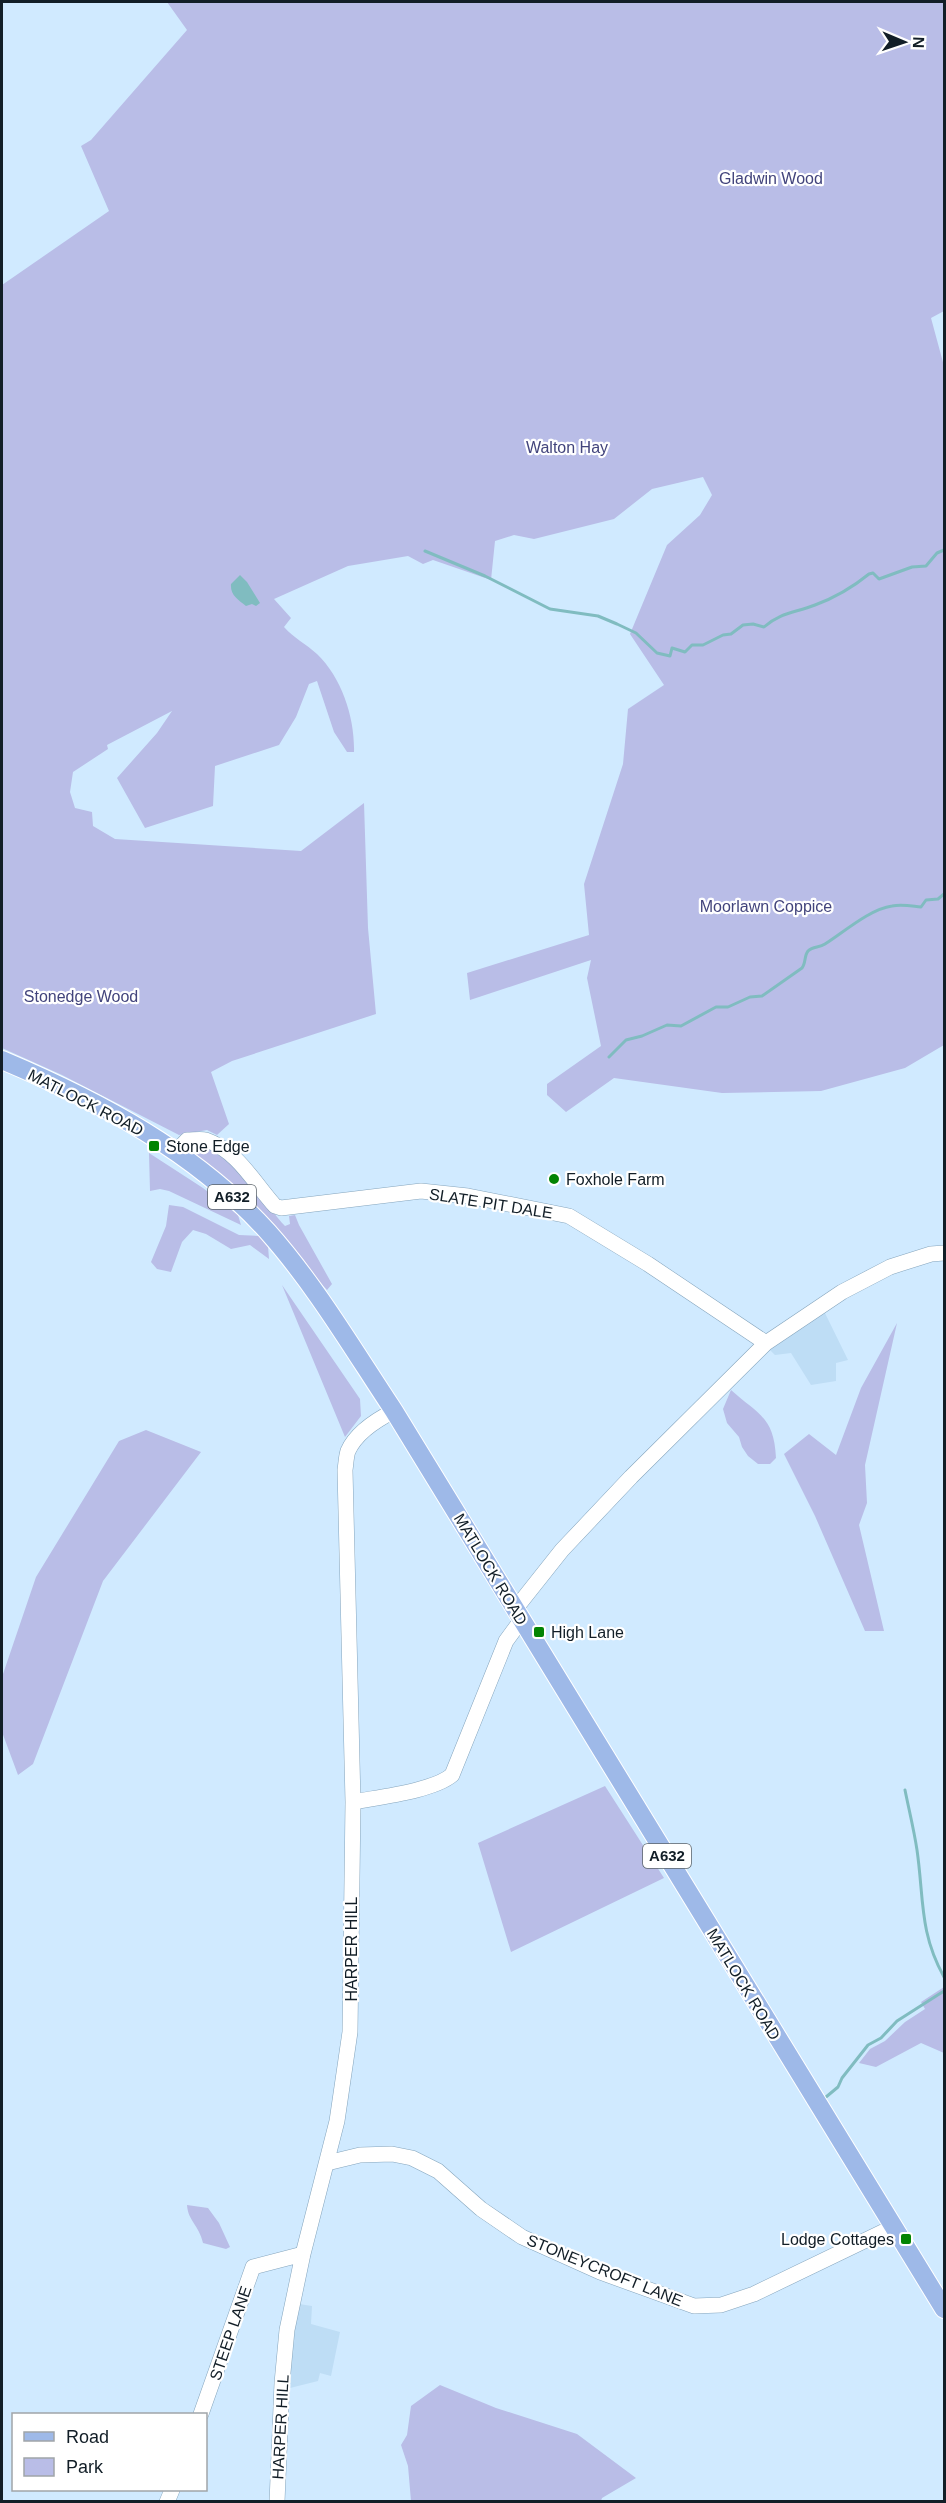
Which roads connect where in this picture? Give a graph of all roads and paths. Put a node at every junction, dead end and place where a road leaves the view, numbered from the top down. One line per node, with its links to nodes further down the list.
1 (2, 1060): 2 (main road, MATLOCK ROAD / A632)
2 (176, 1152): 4 (street, SLATE PIT DALE); 5 (main road, MATLOCK ROAD / A632)
3 (945, 1253): 4 (street)
4 (766, 1343): 6 (street)
5 (394, 1411): 6 (main road, MATLOCK ROAD / A632); 7 (street, HARPER HILL)
6 (519, 1614): 7 (street); 9 (main road, MATLOCK ROAD / A632)
7 (353, 1802): 8 (street, HARPER HILL)
8 (327, 2163): 9 (street, STONEYCROFT LANE); 10 (street, HARPER HILL)
9 (893, 2227): 11 (main road, MATLOCK ROAD / A632)
10 (303, 2254): 12 (street, STEEP LANE); 13 (street, HARPER HILL)
11 (945, 2309)
12 (202, 2413)
13 (277, 2502)

